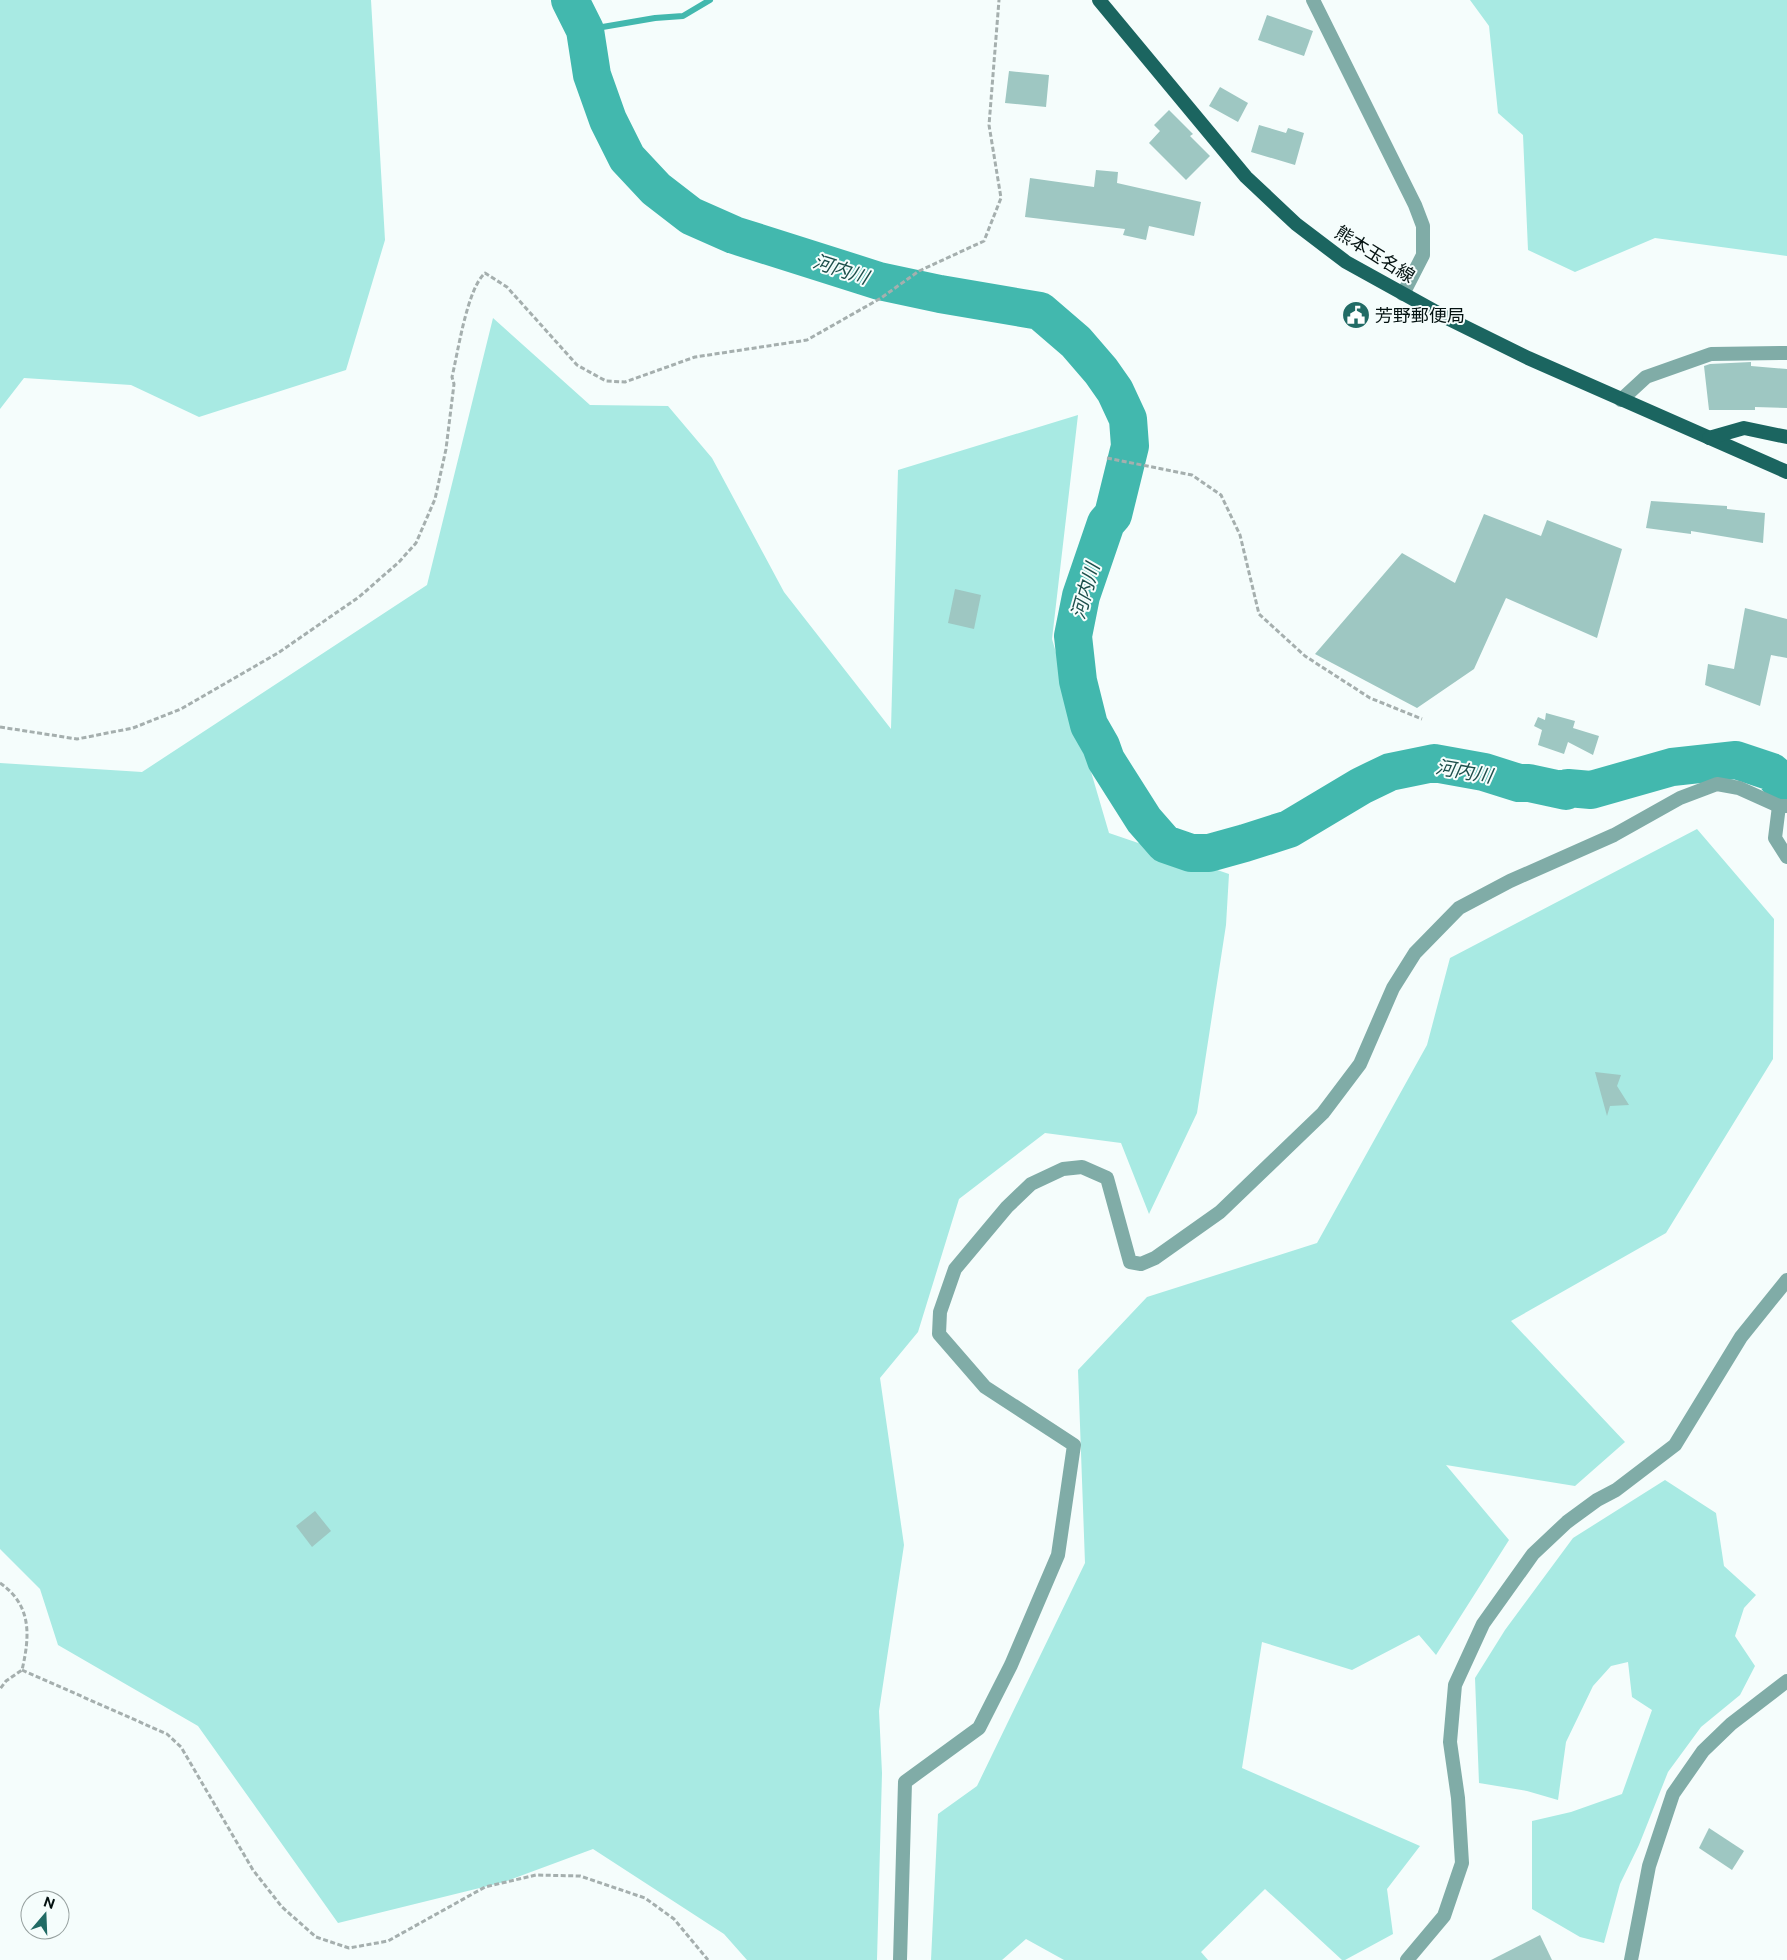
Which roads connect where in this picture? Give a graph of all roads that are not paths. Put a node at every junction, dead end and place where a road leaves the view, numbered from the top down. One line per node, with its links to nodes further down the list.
1 (1099, 0): 3 (main road, 熊本玉名線)
2 (1313, 0): 3 (street)
3 (1403, 294): 5 (main road, 熊本玉名線)
4 (1787, 353): 5 (street)
5 (1622, 400): 7 (main road, 熊本玉名線)
6 (1787, 437): 7 (main road)
7 (1709, 438): 8 (main road, 熊本玉名線)
8 (1787, 472)
9 (1783, 806): 10 (street); 13 (street)
10 (1787, 857)
11 (1787, 1280): 14 (street)
12 (1787, 1681): 15 (street)
13 (900, 1960)
14 (1407, 1960)
15 (1631, 1960)

